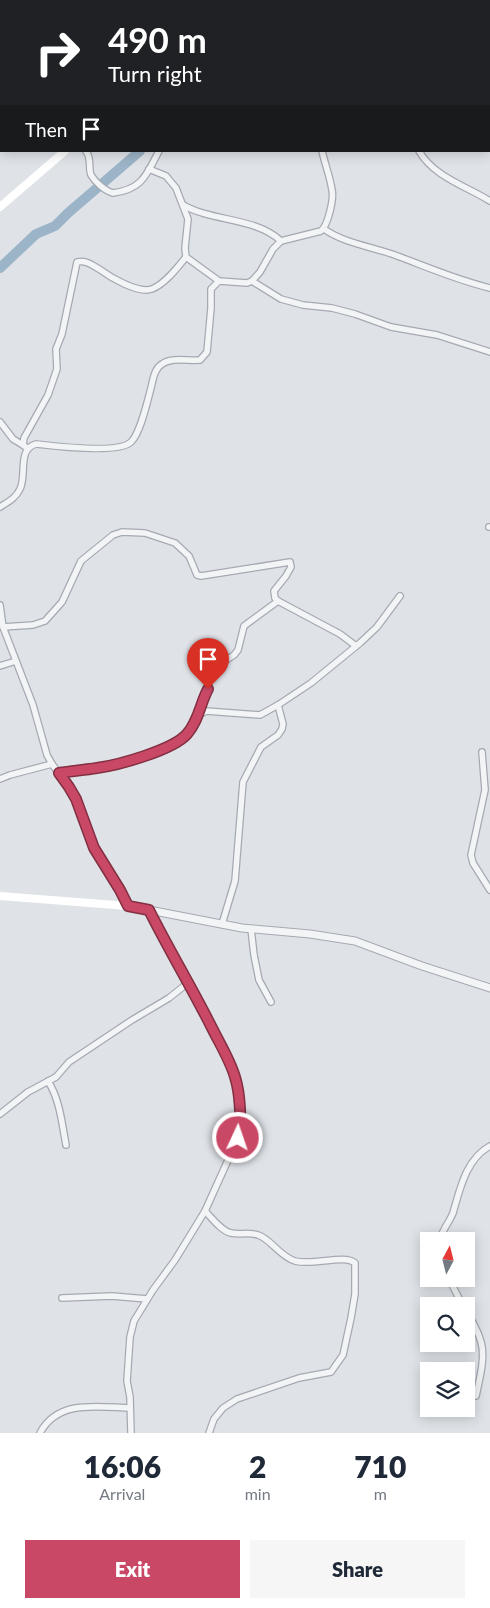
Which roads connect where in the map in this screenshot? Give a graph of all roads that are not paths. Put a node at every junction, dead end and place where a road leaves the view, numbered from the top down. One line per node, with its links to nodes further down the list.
1 (64, 152): 9 (main road)
2 (86, 152): 6 (street)
3 (158, 152): 6 (street)
4 (322, 152): 10 (street)
5 (421, 152): 7 (street)
6 (149, 169): 8 (street)
7 (490, 201)
8 (183, 205): 11 (street); 12 (street)
9 (0, 207)
10 (324, 229): 11 (street); 15 (street)
11 (281, 241): 14 (street)
12 (186, 257): 13 (street); 18 (street)
13 (219, 281): 14 (street); 18 (street)
14 (252, 281): 16 (street)
15 (490, 288)
16 (490, 352)
17 (0, 422): 18 (street)
18 (25, 447): 19 (street)
19 (0, 507)
20 (400, 596): 24 (street)
21 (278, 601): 23 (street); 24 (street); 28 (street)
22 (0, 605): 23 (street)
23 (3, 627): 25 (street)
24 (356, 646): 27 (street)
25 (16, 661): 26 (street); 30 (street)
26 (0, 666)
27 (278, 705): 28 (street); 37 (street)
28 (199, 715): 31 (street)
29 (482, 752): 33 (street)
30 (52, 764): 31 (street); 32 (street)
31 (59, 773): 35 (street)
32 (0, 779)
33 (490, 890)
34 (0, 896): 35 (main road)
35 (128, 906): 36 (main road)
36 (149, 910): 37 (street); 39 (street)
37 (222, 924): 38 (street)
38 (251, 929): 40 (street); 41 (street)
39 (189, 982): 42 (street); 46 (street)
40 (490, 988)
41 (271, 1002)
42 (48, 1081): 43 (street); 44 (street)
43 (0, 1114)
44 (66, 1146)
45 (490, 1146): 47 (street)
46 (204, 1211): 49 (street); 55 (street)
47 (442, 1232)
48 (62, 1298): 49 (street)
49 (147, 1299): 52 (street)
50 (475, 1327): 51 (street)
51 (476, 1396)
52 (130, 1408): 53 (street); 54 (street)
53 (40, 1433)
54 (131, 1433)
55 (208, 1433)

